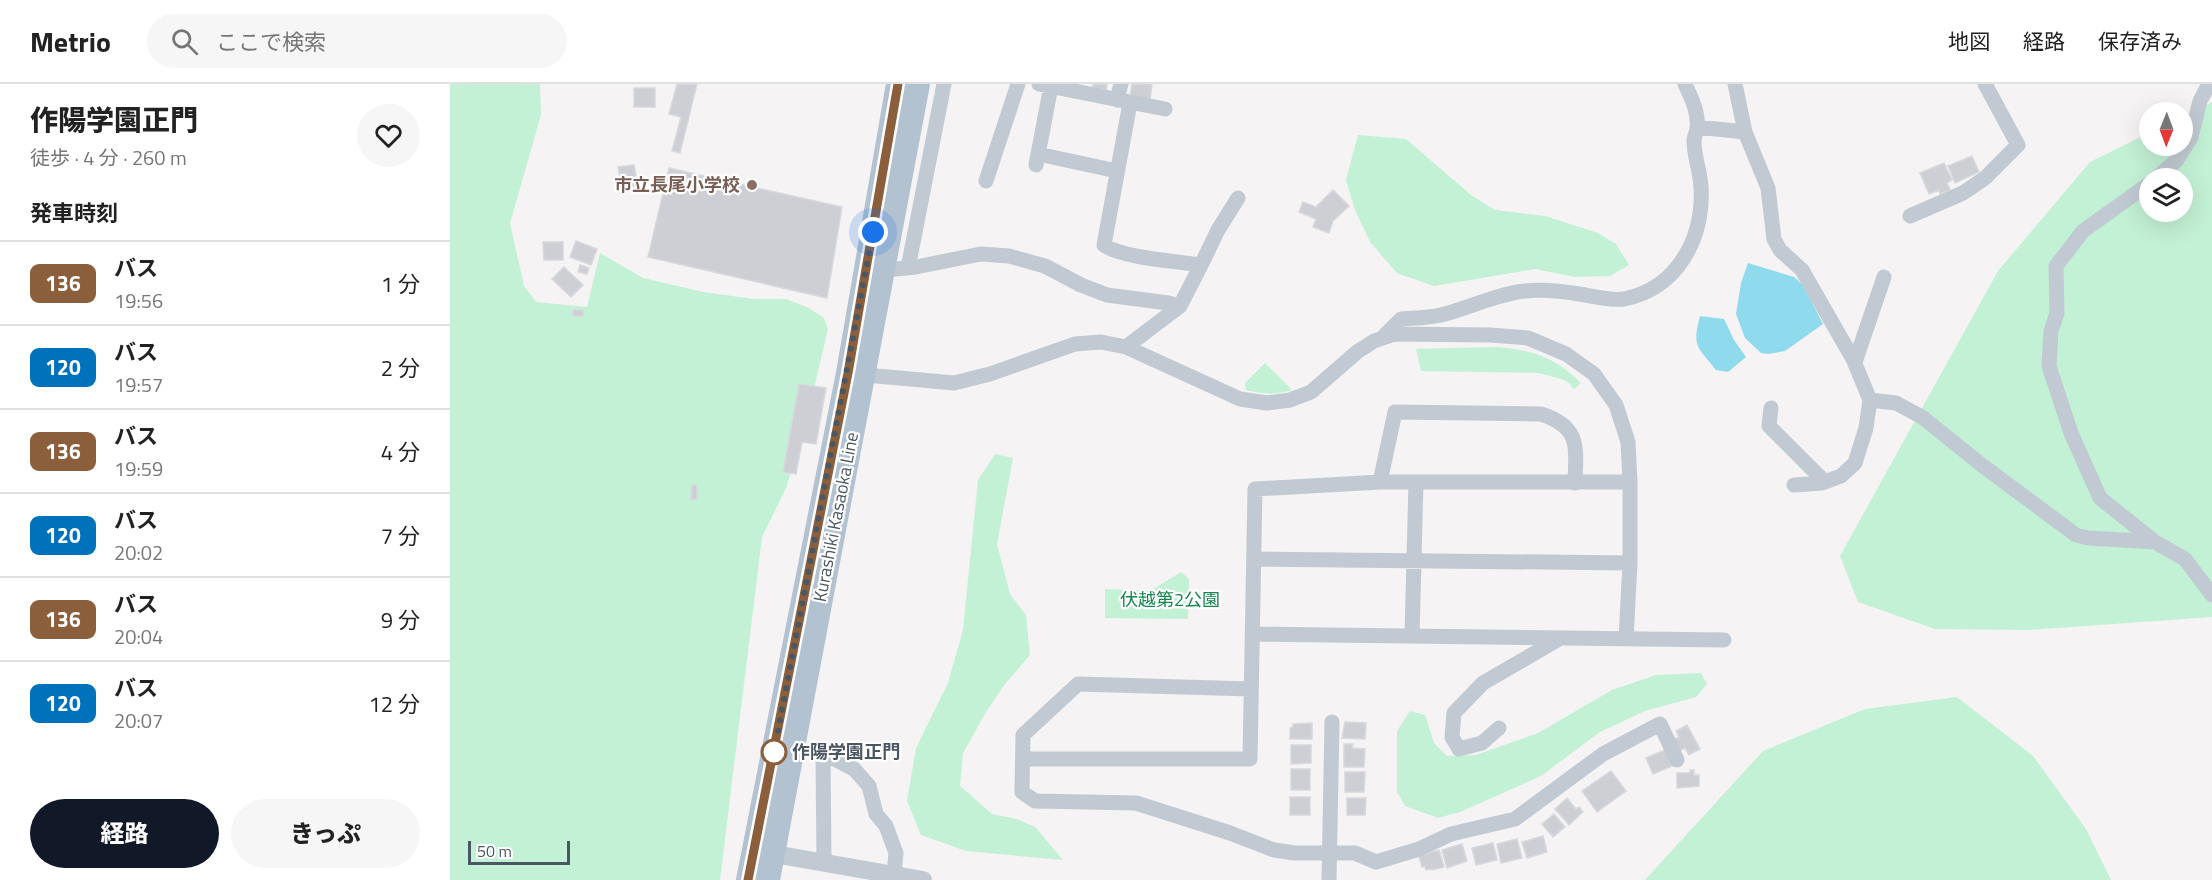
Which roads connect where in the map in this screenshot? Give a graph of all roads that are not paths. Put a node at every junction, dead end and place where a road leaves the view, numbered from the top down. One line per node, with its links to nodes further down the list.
1 (898, 84): 28 (main road, Kurashiki Kasaoka Line)
2 (918, 84): 22 (main road, Kurashiki Kasaoka Line)
3 (944, 84): 22 (street)
4 (1018, 84): 17 (street)
5 (1121, 84): 11 (street)
6 (1685, 84): 13 (street)
7 (1735, 84): 14 (street)
8 (1985, 84): 20 (street)
9 (2209, 84): 15 (street)
10 (1045, 85): 11 (street); 16 (street)
11 (1124, 102): 12 (street); 16 (street)
12 (1165, 109)
13 (1697, 127): 14 (street); 25 (street)
14 (1744, 132): 27 (street)
15 (2167, 168)
16 (1117, 171): 21 (street)
17 (986, 181)
18 (2139, 191): 37 (street)
19 (1238, 198): 21 (street)
20 (1910, 216)
21 (1201, 265): 24 (street)
22 (896, 269): 24 (street); 28 (main road, Kurashiki Kasaoka Line)
23 (1884, 277): 27 (street)
24 (1180, 306): 26 (street)
25 (1382, 339): 26 (street); 33 (street)
26 (1126, 347): 28 (street)
27 (1854, 362): 29 (street)
28 (856, 374): 52 (main road, Kurashiki Kasaoka Line)
29 (1870, 400): 34 (street); 37 (street)
30 (1771, 408): 34 (street)
31 (1380, 482): 32 (street); 35 (street); 38 (street)
32 (1416, 482): 35 (street); 39 (street)
33 (1630, 482): 35 (street); 40 (street)
34 (1825, 482): 36 (street)
35 (1575, 483)
36 (1794, 485)
37 (2155, 542): 41 (street)
38 (1254, 559): 39 (street); 42 (street)
39 (1415, 561): 40 (street); 43 (street)
40 (1630, 563): 45 (street)
41 (2212, 595)
42 (1252, 633): 43 (street); 47 (street)
43 (1412, 636): 44 (street)
44 (1561, 638): 45 (street); 49 (street)
45 (1626, 639): 46 (street)
46 (1725, 640)
47 (1251, 689): 50 (street); 50 (street)
48 (1332, 722): 53 (street)
49 (1499, 728)
50 (1023, 759): 53 (street)
51 (1677, 760): 53 (street)
52 (763, 852): 54 (street); 56 (main road, Kurashiki Kasaoka Line); 57 (main road, Kurashiki Kasaoka Line)
53 (1329, 852): 59 (street)
54 (824, 862): 55 (street); 55 (street)
55 (894, 874): 58 (street)
56 (748, 880)
57 (768, 880)
58 (923, 880)
59 (1329, 880)

